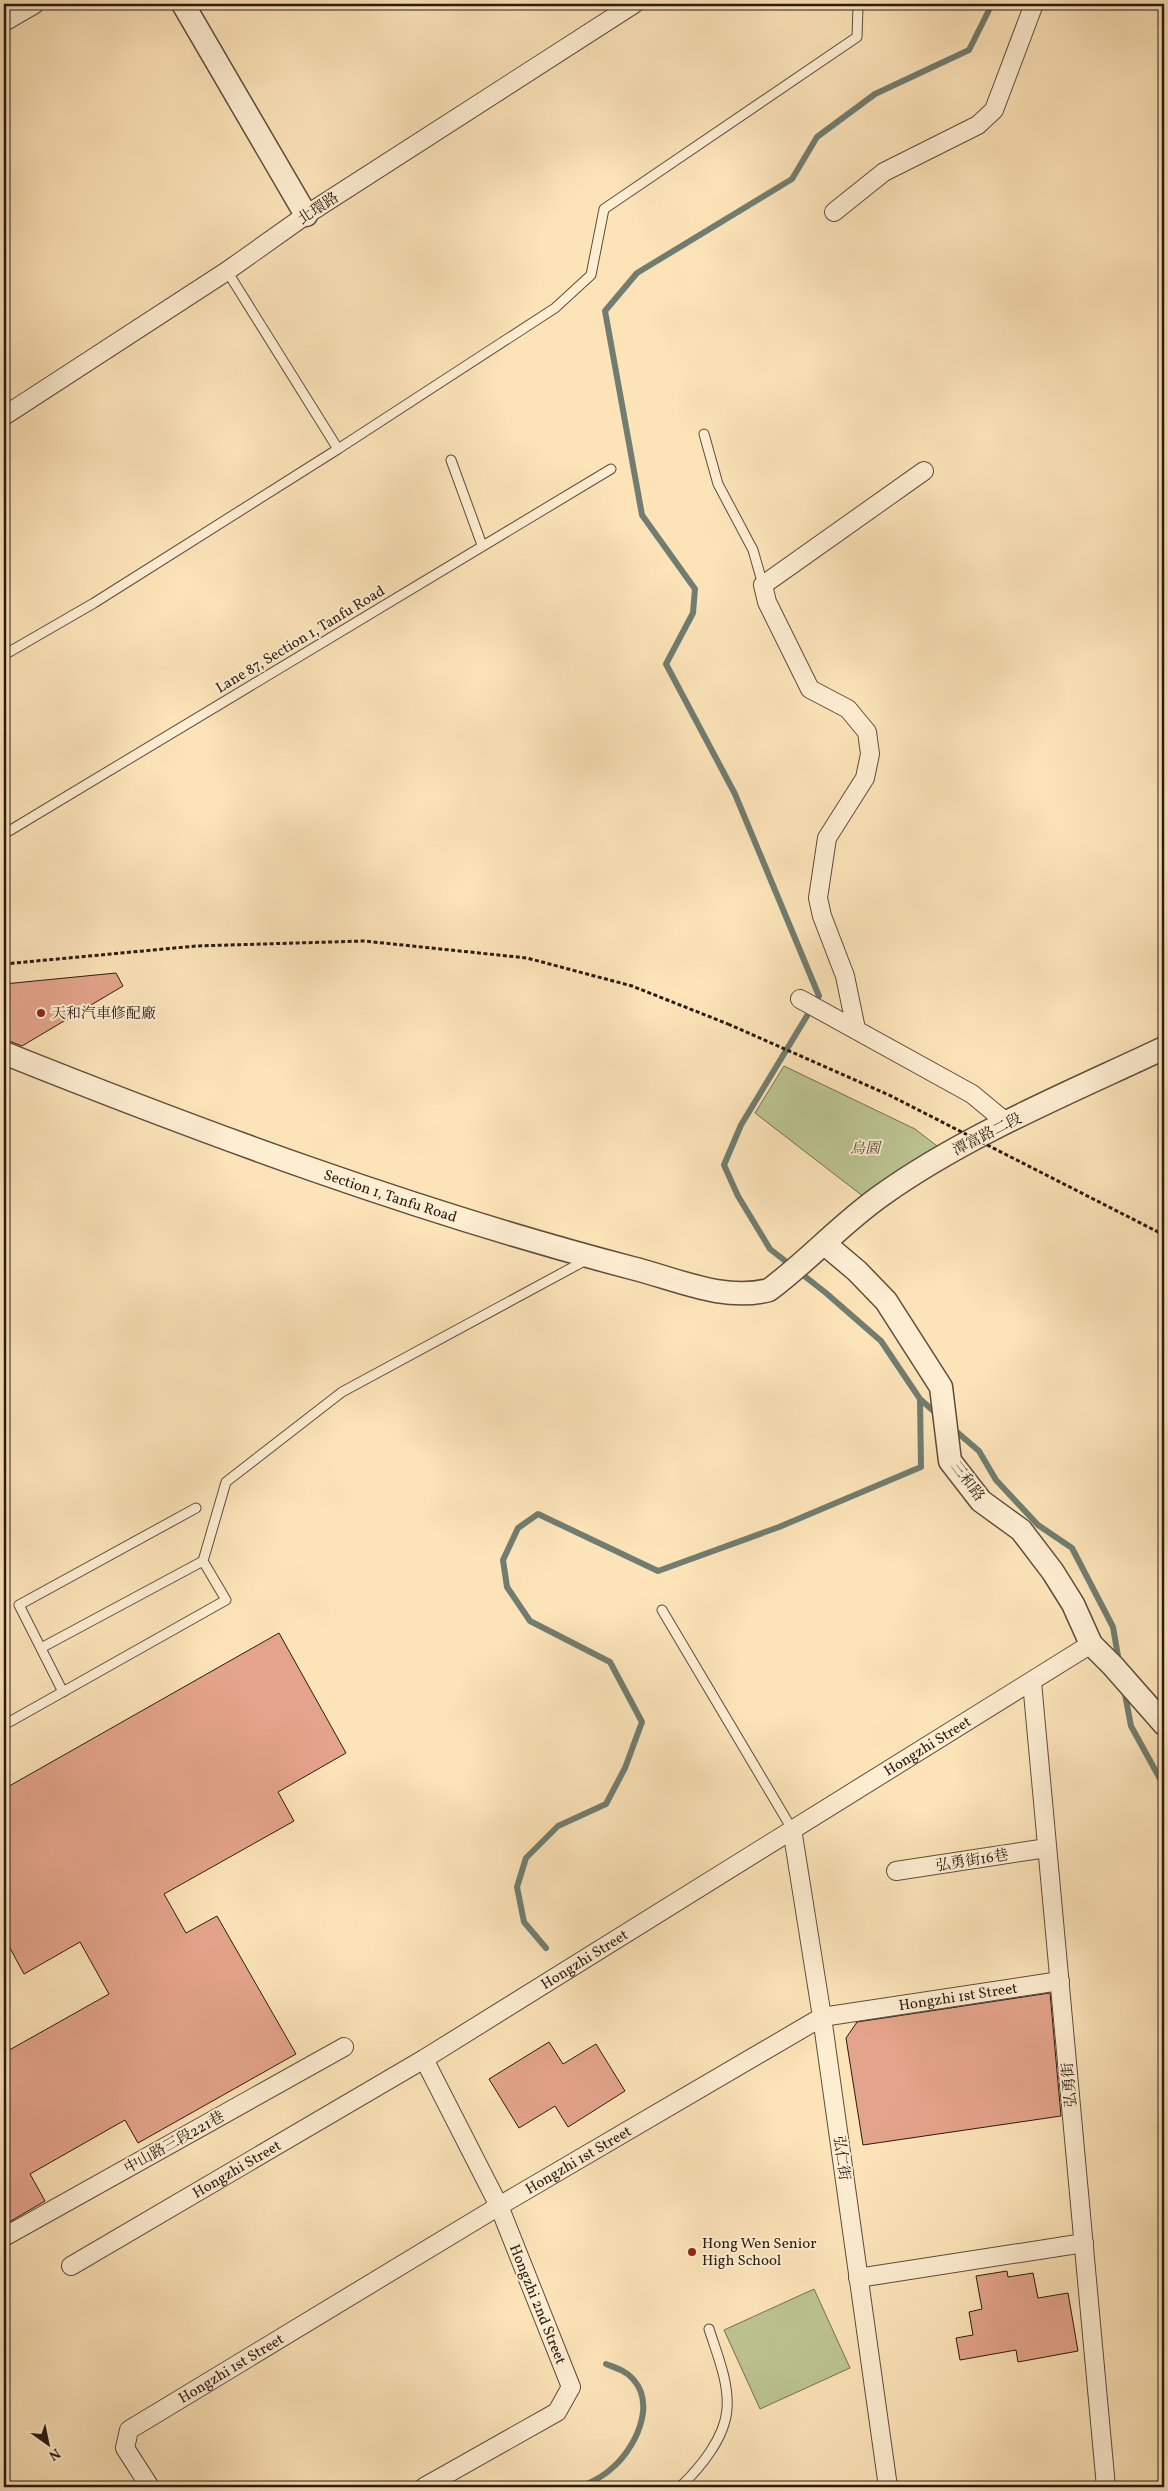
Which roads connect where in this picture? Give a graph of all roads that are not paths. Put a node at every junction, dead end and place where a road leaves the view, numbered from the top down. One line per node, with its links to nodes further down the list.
1 (35, 4): 6 (street)
2 (183, 4): 8 (street)
3 (634, 4): 8 (street, 北環路)
4 (856, 4): 12 (lane)
5 (1034, 4): 7 (street)
6 (4, 22)
7 (834, 212)
8 (306, 215): 9 (street, 北環路)
9 (227, 271): 10 (street, 北環路); 12 (lane)
10 (4, 416)
11 (704, 434): 17 (lane)
12 (338, 449): 18 (lane)
13 (451, 460): 16 (lane)
14 (611, 469): 16 (lane, Lane 87, Section 1, Tanfu Road)
15 (924, 471): 17 (street)
16 (482, 545): 19 (lane, Lane 87, Section 1, Tanfu Road)
17 (763, 585): 21 (street)
18 (4, 655)
19 (4, 834)
20 (802, 1000): 21 (street)
21 (856, 1029): 24 (street)
22 (1164, 1048): 24 (street, 潭富路二段)
23 (4, 1053): 26 (street, Section 1, Tanfu Road)
24 (1008, 1123): 25 (street, 潭富路二段)
25 (818, 1250): 27 (street, 潭富路二段); 31 (street, 三和路)
26 (590, 1257): 27 (street, Section 1, Tanfu Road); 29 (lane)
27 (786, 1278)
28 (196, 1508): 32 (lane)
29 (203, 1561): 32 (lane); 34 (lane)
30 (662, 1610): 37 (lane)
31 (1091, 1644): 33 (street, Hongzhi Street); 35 (street, 三和路)
32 (41, 1648): 34 (lane)
33 (1032, 1682): 37 (street, Hongzhi Street); 38 (street, 弘勇街)
34 (63, 1692): 36 (lane)
35 (1164, 1722)
36 (4, 1725)
37 (792, 1829): 41 (street, 弘仁街); 43 (street, Hongzhi Street)
38 (1048, 1848): 39 (street, 弘勇街16巷); 40 (street, 弘勇街)
39 (896, 1871)
40 (1060, 1981): 41 (street, Hongzhi 1st Street); 46 (street, 弘勇街)
41 (822, 2017): 44 (street, Hongzhi 1st Street); 48 (street, 弘仁街)
42 (344, 2046): 45 (street, 中山路三段221巷)
43 (424, 2059): 44 (street, Hongzhi 2nd Street); 47 (street, Hongzhi Street)
44 (499, 2206): 50 (street, Hongzhi 1st Street); 51 (street, Hongzhi 2nd Street)
45 (4, 2237)
46 (1084, 2243): 48 (street); 54 (street, 弘勇街)
47 (71, 2266)
48 (858, 2278): 53 (street, 弘仁街)
49 (709, 2330): 52 (lane)
50 (150, 2487)
51 (424, 2487)
52 (680, 2487)
53 (888, 2487)
54 (1106, 2487)

